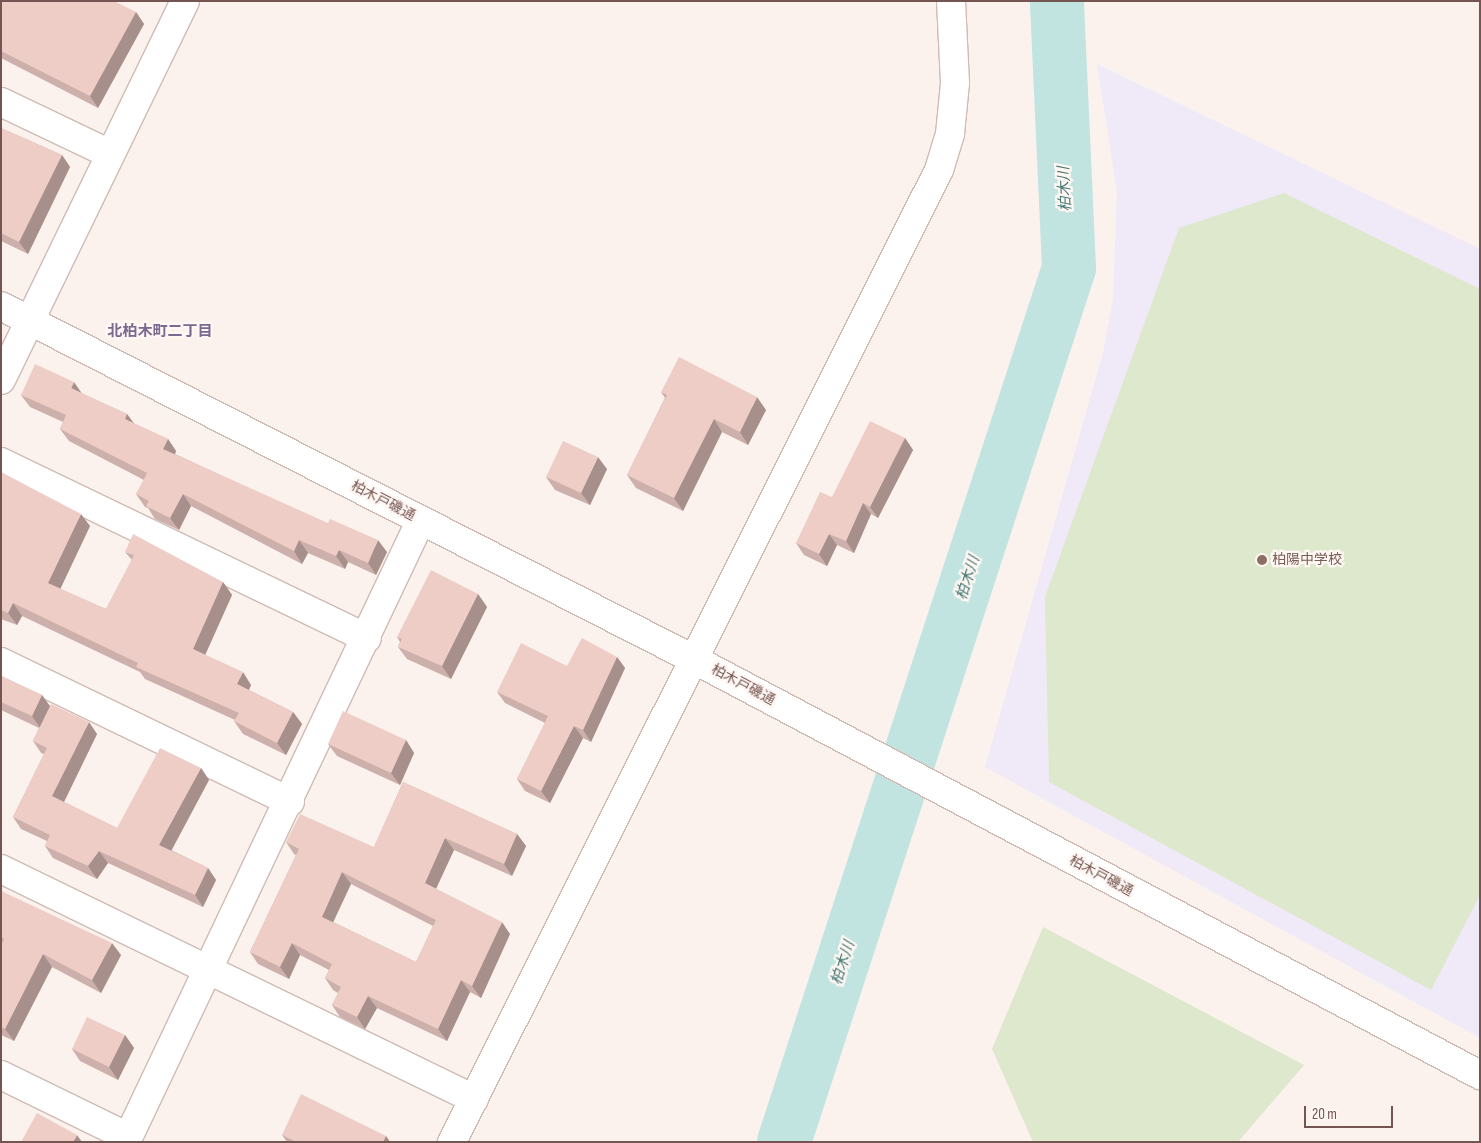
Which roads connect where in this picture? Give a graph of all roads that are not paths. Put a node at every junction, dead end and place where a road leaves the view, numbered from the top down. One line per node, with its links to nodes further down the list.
1 (951, 1): 11 (street)
2 (181, 3): 4 (street)
3 (1, 102): 4 (street)
4 (110, 154): 6 (street)
5 (1, 306): 6 (street, 柏木戸磯通)
6 (29, 320): 7 (street); 9 (street, 柏木戸磯通)
7 (1, 380)
8 (1, 462): 10 (street)
9 (421, 520): 10 (street); 11 (street, 柏木戸磯通)
10 (366, 638): 13 (street)
11 (696, 661): 17 (street, 柏木戸磯通); 18 (street)
12 (1, 662): 13 (street)
13 (290, 802): 15 (street)
14 (1, 869): 15 (street)
15 (205, 970): 18 (street); 19 (street)
16 (1, 1075): 19 (street)
17 (1480, 1075)
18 (474, 1099): 20 (street)
19 (127, 1140)
20 (452, 1142)

